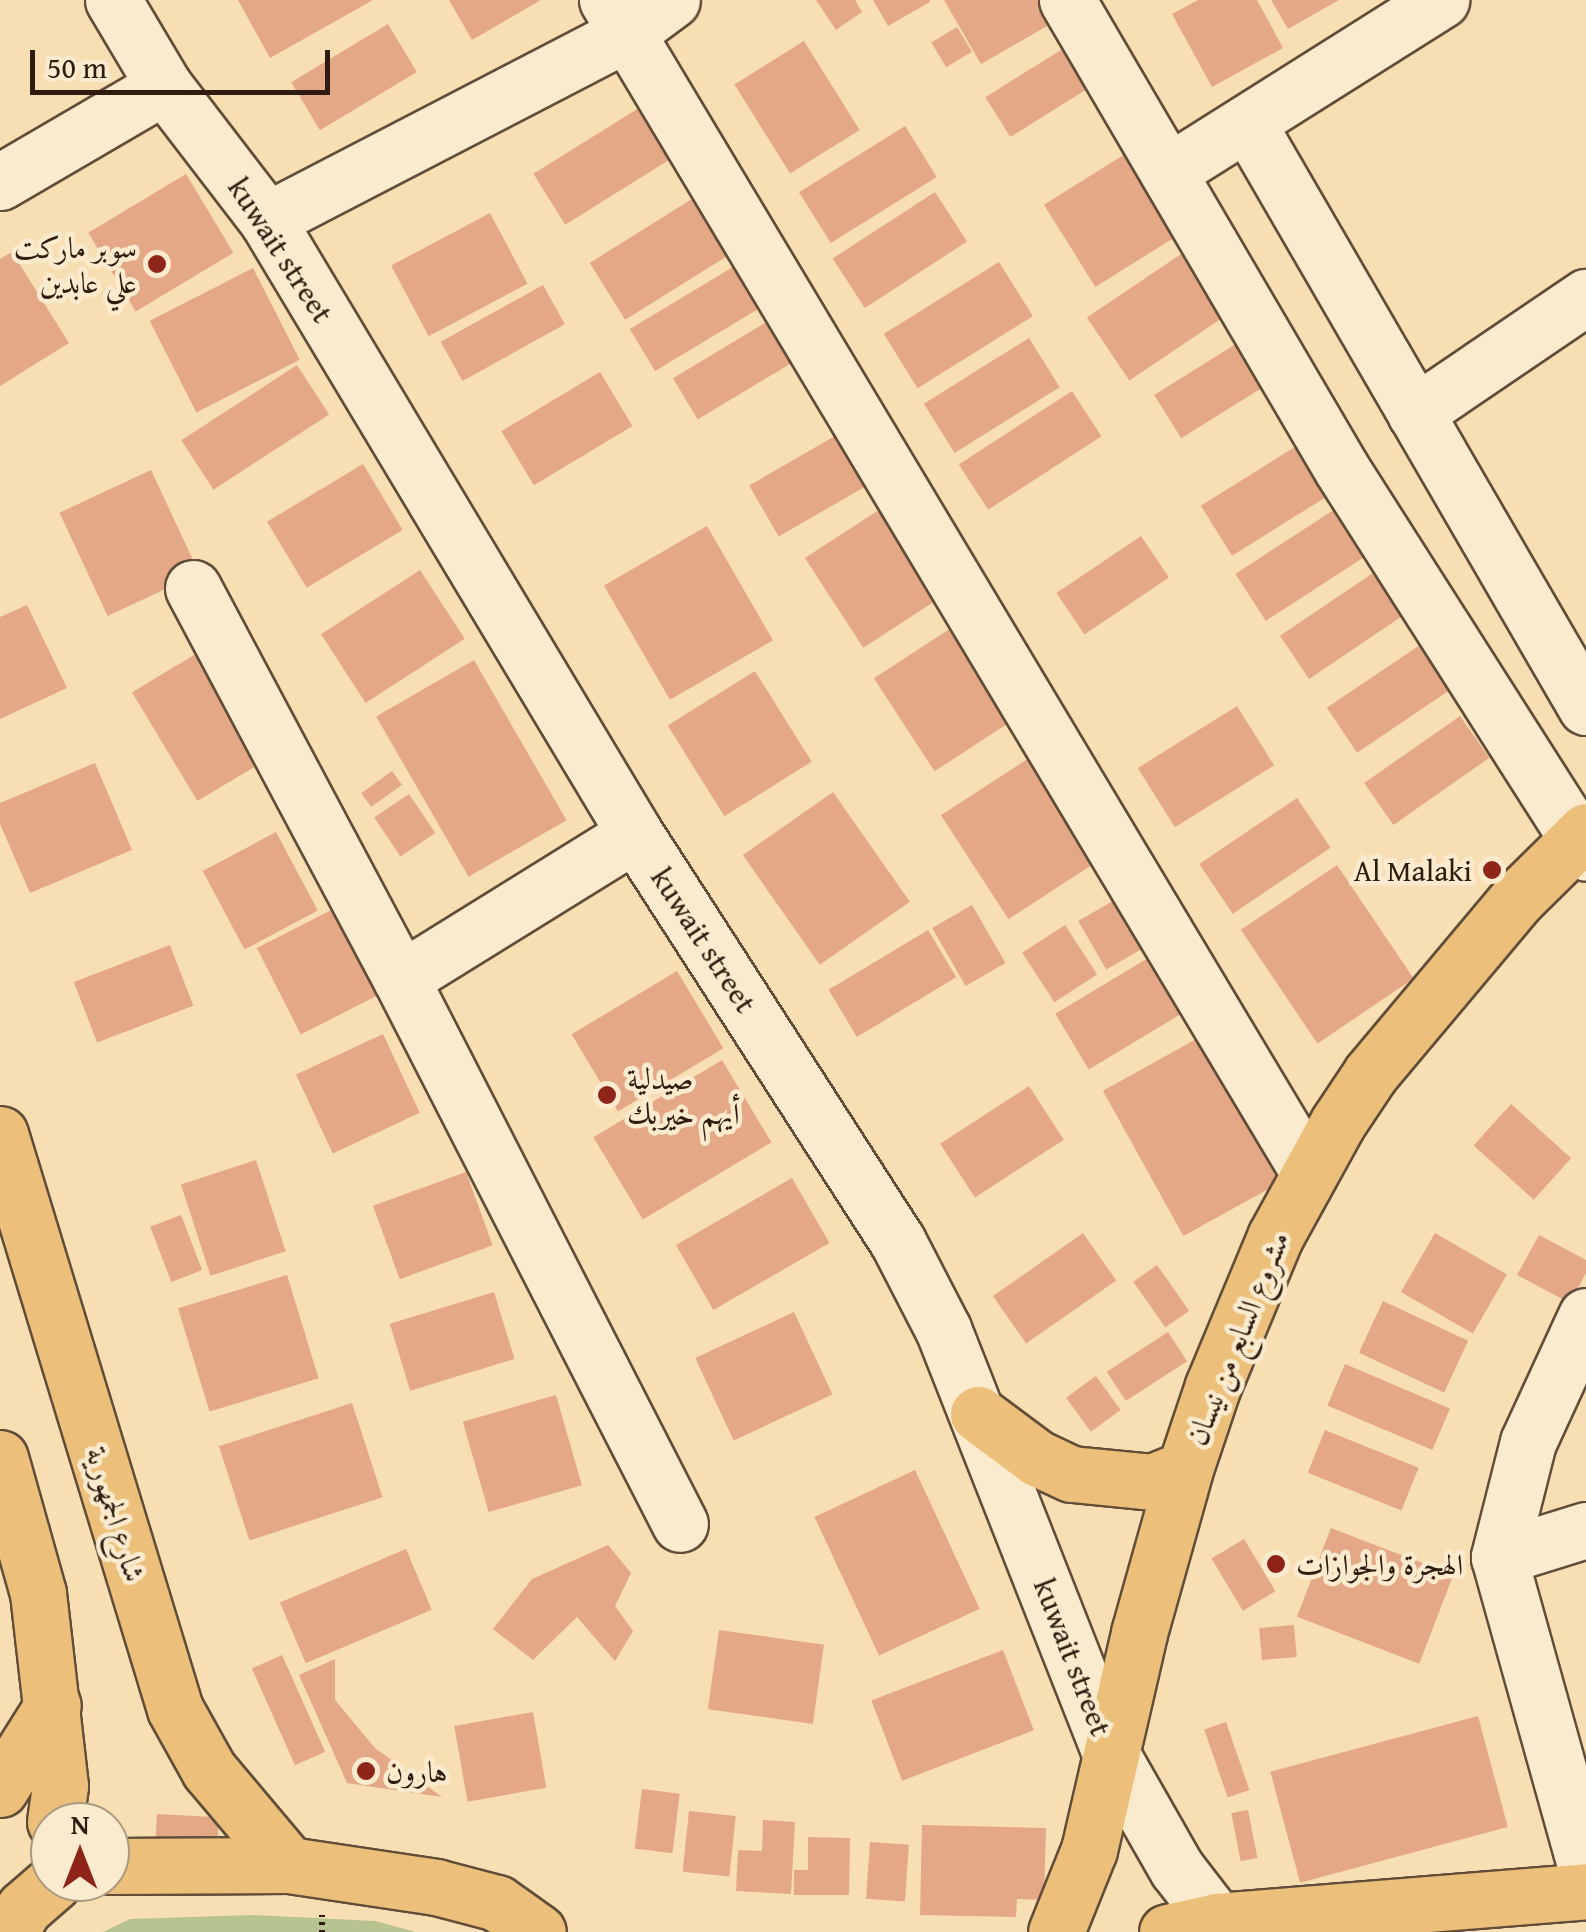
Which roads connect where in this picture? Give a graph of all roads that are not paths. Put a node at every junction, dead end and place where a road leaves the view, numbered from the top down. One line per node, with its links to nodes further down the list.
1 (112, 0): 6 (street, kuwait street)
2 (672, 0): 5 (street)
3 (1067, 0): 8 (street)
4 (1440, 0): 7 (street)
5 (617, 17): 10 (street); 19 (street)
6 (164, 86): 9 (street); 10 (street, kuwait street)
7 (1248, 124): 8 (street); 12 (street)
8 (1168, 172): 16 (street)
9 (0, 182)
10 (267, 220): 15 (street, kuwait street)
11 (1586, 296): 12 (street)
12 (1415, 413): 14 (street)
13 (193, 588): 17 (street)
14 (1586, 707)
15 (635, 834): 17 (street); 21 (street, kuwait street)
16 (1583, 840): 19 (main road, مشروع السابع من نيسان)
17 (401, 979): 24 (street)
18 (0, 1134): 32 (main road, شارع الجمهورية)
19 (1309, 1173): 23 (main road, مشروع السابع من نيسان)
20 (1586, 1316): 26 (street)
21 (978, 1414): 23 (main road); 29 (street, kuwait street)
22 (0, 1458): 27 (main road)
23 (1185, 1469): 29 (main road, مشروع السابع من نيسان)
24 (680, 1524)
25 (1586, 1530): 26 (street)
26 (1499, 1558): 34 (street)
27 (19, 1589): 28 (main road)
28 (52, 1705): 30 (main road); 31 (main road)
29 (1110, 1750): 36 (street, kuwait street); 38 (main road, مشروع السابع من نيسان)
30 (0, 1789)
31 (58, 1802)
32 (289, 1865): 33 (main road); 37 (main road)
33 (130, 1866)
34 (1586, 1869)
35 (1586, 1891): 36 (main road); 39 (main road)
36 (1192, 1926)
37 (538, 1932)
38 (1056, 1932)
39 (1421, 1932)

